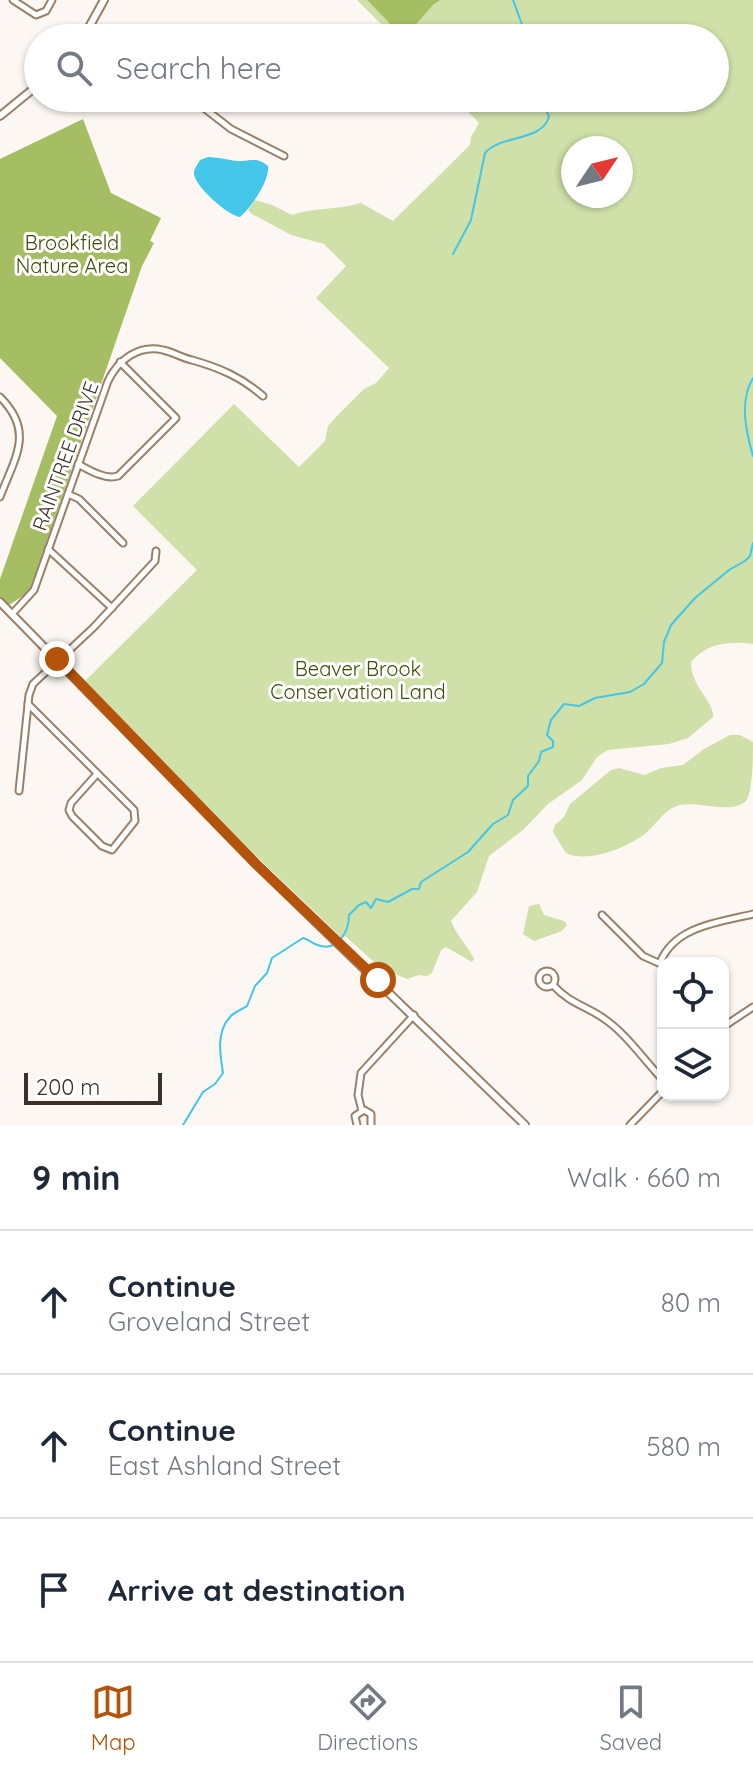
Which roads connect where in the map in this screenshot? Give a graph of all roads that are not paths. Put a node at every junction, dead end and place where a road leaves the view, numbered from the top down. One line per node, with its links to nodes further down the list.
1 (13, 0): 2 (street)
2 (52, 0)
3 (104, 0): 4 (main road)
4 (92, 24)
5 (24, 96): 7 (main road)
6 (209, 112): 8 (street)
7 (0, 116)
8 (284, 156)
9 (120, 362): 10 (street, RAINTREE DRIVE); 12 (street, RAINTREE DRIVE); 12 (street)
10 (263, 396)
11 (0, 397): 14 (street)
12 (78, 464): 13 (street, RAINTREE DRIVE)
13 (68, 494): 15 (street); 16 (street, RAINTREE DRIVE)
14 (0, 497)
15 (123, 543)
16 (48, 549): 19 (street); 20 (street, RAINTREE DRIVE)
17 (156, 551): 19 (street)
18 (0, 602): 20 (main road)
19 (112, 608): 21 (street)
20 (12, 614): 21 (main road)
21 (57, 659): 22 (street); 31 (main road)
22 (28, 704): 23 (street); 24 (street)
23 (97, 774): 23 (street)
24 (19, 791)
25 (753, 914): 27 (street)
26 (602, 915): 28 (street)
27 (665, 957)
28 (657, 962)
29 (553, 985): 33 (street)
30 (753, 1007): 32 (street)
31 (414, 1015): 35 (street); 38 (main road)
32 (729, 1022)
33 (657, 1074)
34 (657, 1097): 39 (street)
35 (362, 1111): 36 (street); 37 (street)
36 (357, 1125)
37 (371, 1125)
38 (525, 1125)
39 (630, 1125)

